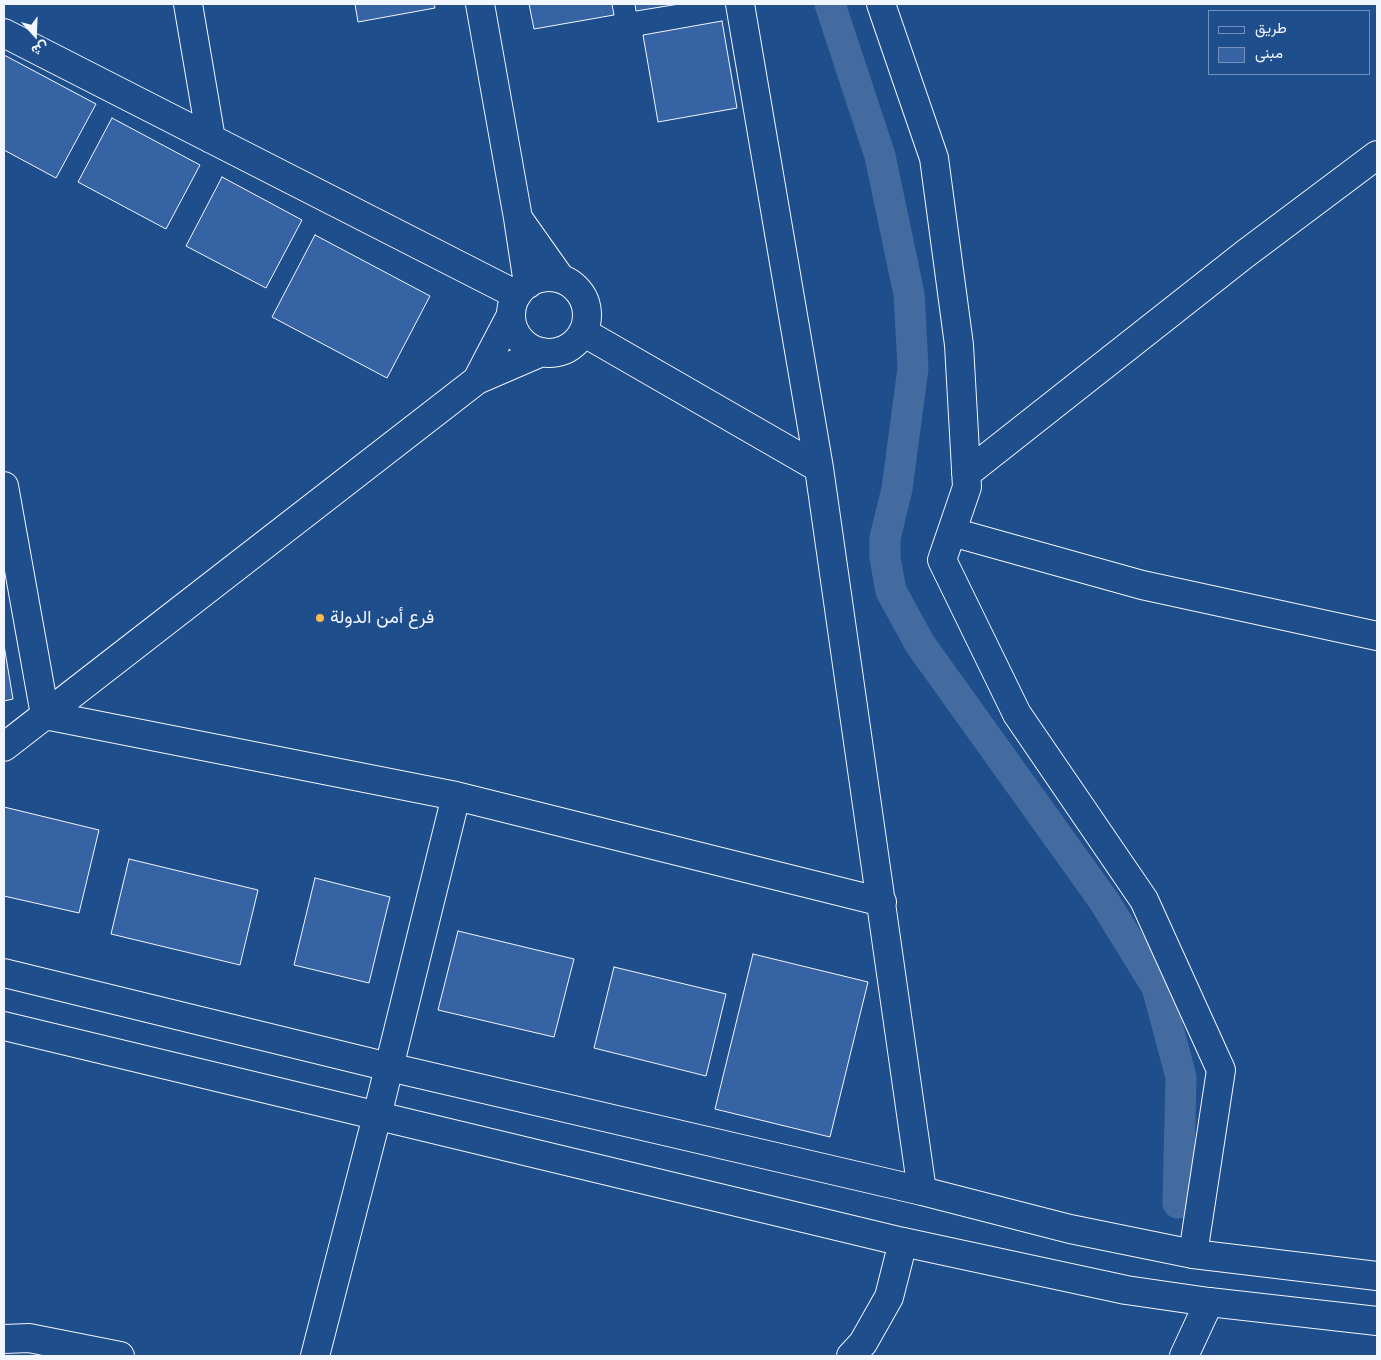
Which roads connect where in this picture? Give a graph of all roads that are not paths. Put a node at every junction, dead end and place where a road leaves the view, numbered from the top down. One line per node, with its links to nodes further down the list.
1 (188, 4): 6 (street)
2 (480, 4): 8 (street)
3 (740, 4): 14 (street)
4 (881, 4): 15 (street)
5 (4, 33): 6 (street)
6 (211, 139): 10 (street)
7 (1377, 155): 15 (street)
8 (518, 218): 9 (street); 10 (street)
9 (561, 279): 10 (street); 11 (street)
10 (518, 298): 12 (street); 13 (street)
11 (583, 332): 12 (street); 14 (street)
12 (542, 352): 13 (street)
13 (477, 380): 19 (street)
14 (819, 468): 22 (street)
15 (966, 474): 17 (street)
16 (4, 486): 19 (street)
17 (952, 532): 18 (street); 29 (street)
18 (1377, 636)
19 (45, 715): 20 (street); 21 (street)
20 (4, 747)
21 (456, 796): 22 (street); 25 (street)
22 (882, 902): 27 (street)
23 (4, 973): 25 (street)
24 (4, 1026): 26 (street)
25 (389, 1067): 26 (street); 27 (street)
26 (377, 1116): 28 (street); 35 (street)
27 (922, 1191): 29 (street)
28 (903, 1242): 31 (street); 36 (street)
29 (1193, 1254): 30 (street)
30 (1377, 1276)
31 (1209, 1302): 32 (street); 37 (street)
32 (1377, 1321)
33 (4, 1339): 34 (street)
34 (120, 1356)
35 (315, 1356)
36 (851, 1356)
37 (1184, 1356)

